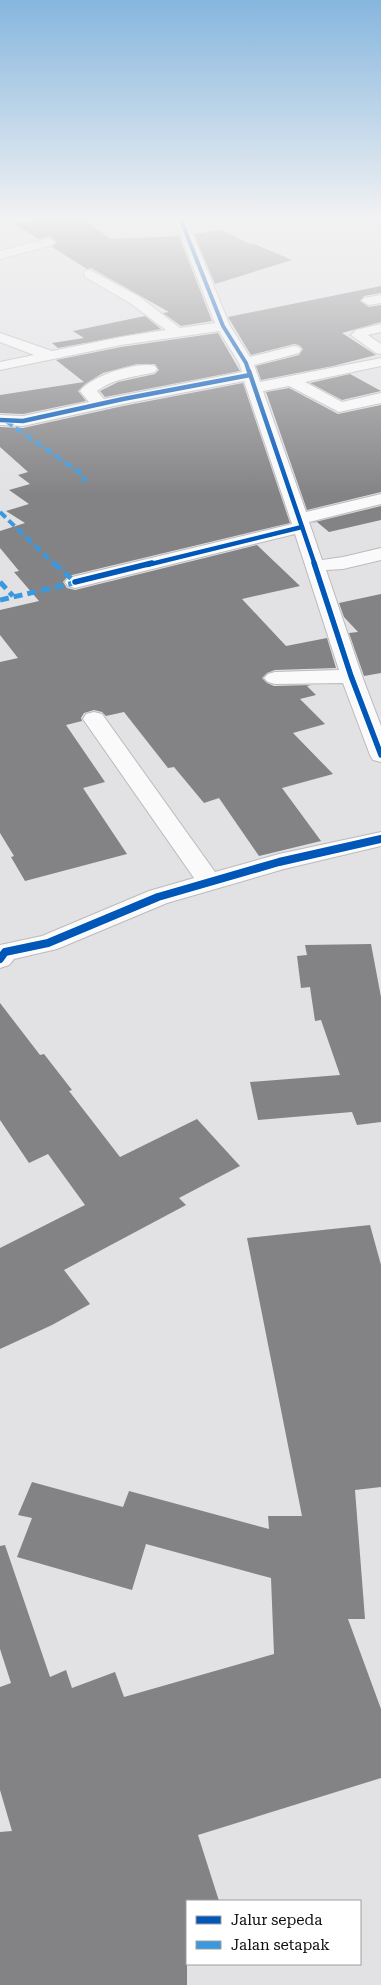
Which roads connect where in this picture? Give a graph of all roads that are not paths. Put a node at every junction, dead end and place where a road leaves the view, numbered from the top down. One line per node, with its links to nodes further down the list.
1 (152, 311): 5 (street)
2 (217, 311): 3 (street)
3 (223, 326): 5 (street); 13 (street)
4 (381, 328): 8 (street)
5 (176, 332): 9 (street)
6 (0, 337): 9 (street)
7 (294, 350): 13 (street)
8 (381, 350)
9 (49, 355): 11 (street)
10 (381, 362): 14 (street)
11 (0, 366)
12 (150, 369): 16 (street)
13 (250, 375): 14 (street); 16 (street); 19 (street)
14 (294, 382): 15 (street)
15 (381, 398)
16 (100, 404): 17 (street)
17 (0, 420)
18 (381, 499): 19 (street)
19 (300, 523): 22 (street); 23 (street)
20 (381, 554): 22 (street)
21 (381, 571): 22 (street)
22 (318, 573): 24 (street)
23 (75, 582)
24 (351, 676): 25 (street); 27 (street)
25 (275, 678)
26 (94, 719): 29 (street)
27 (381, 755)
28 (381, 839): 29 (street)
29 (209, 882): 30 (street)
30 (2, 952)

